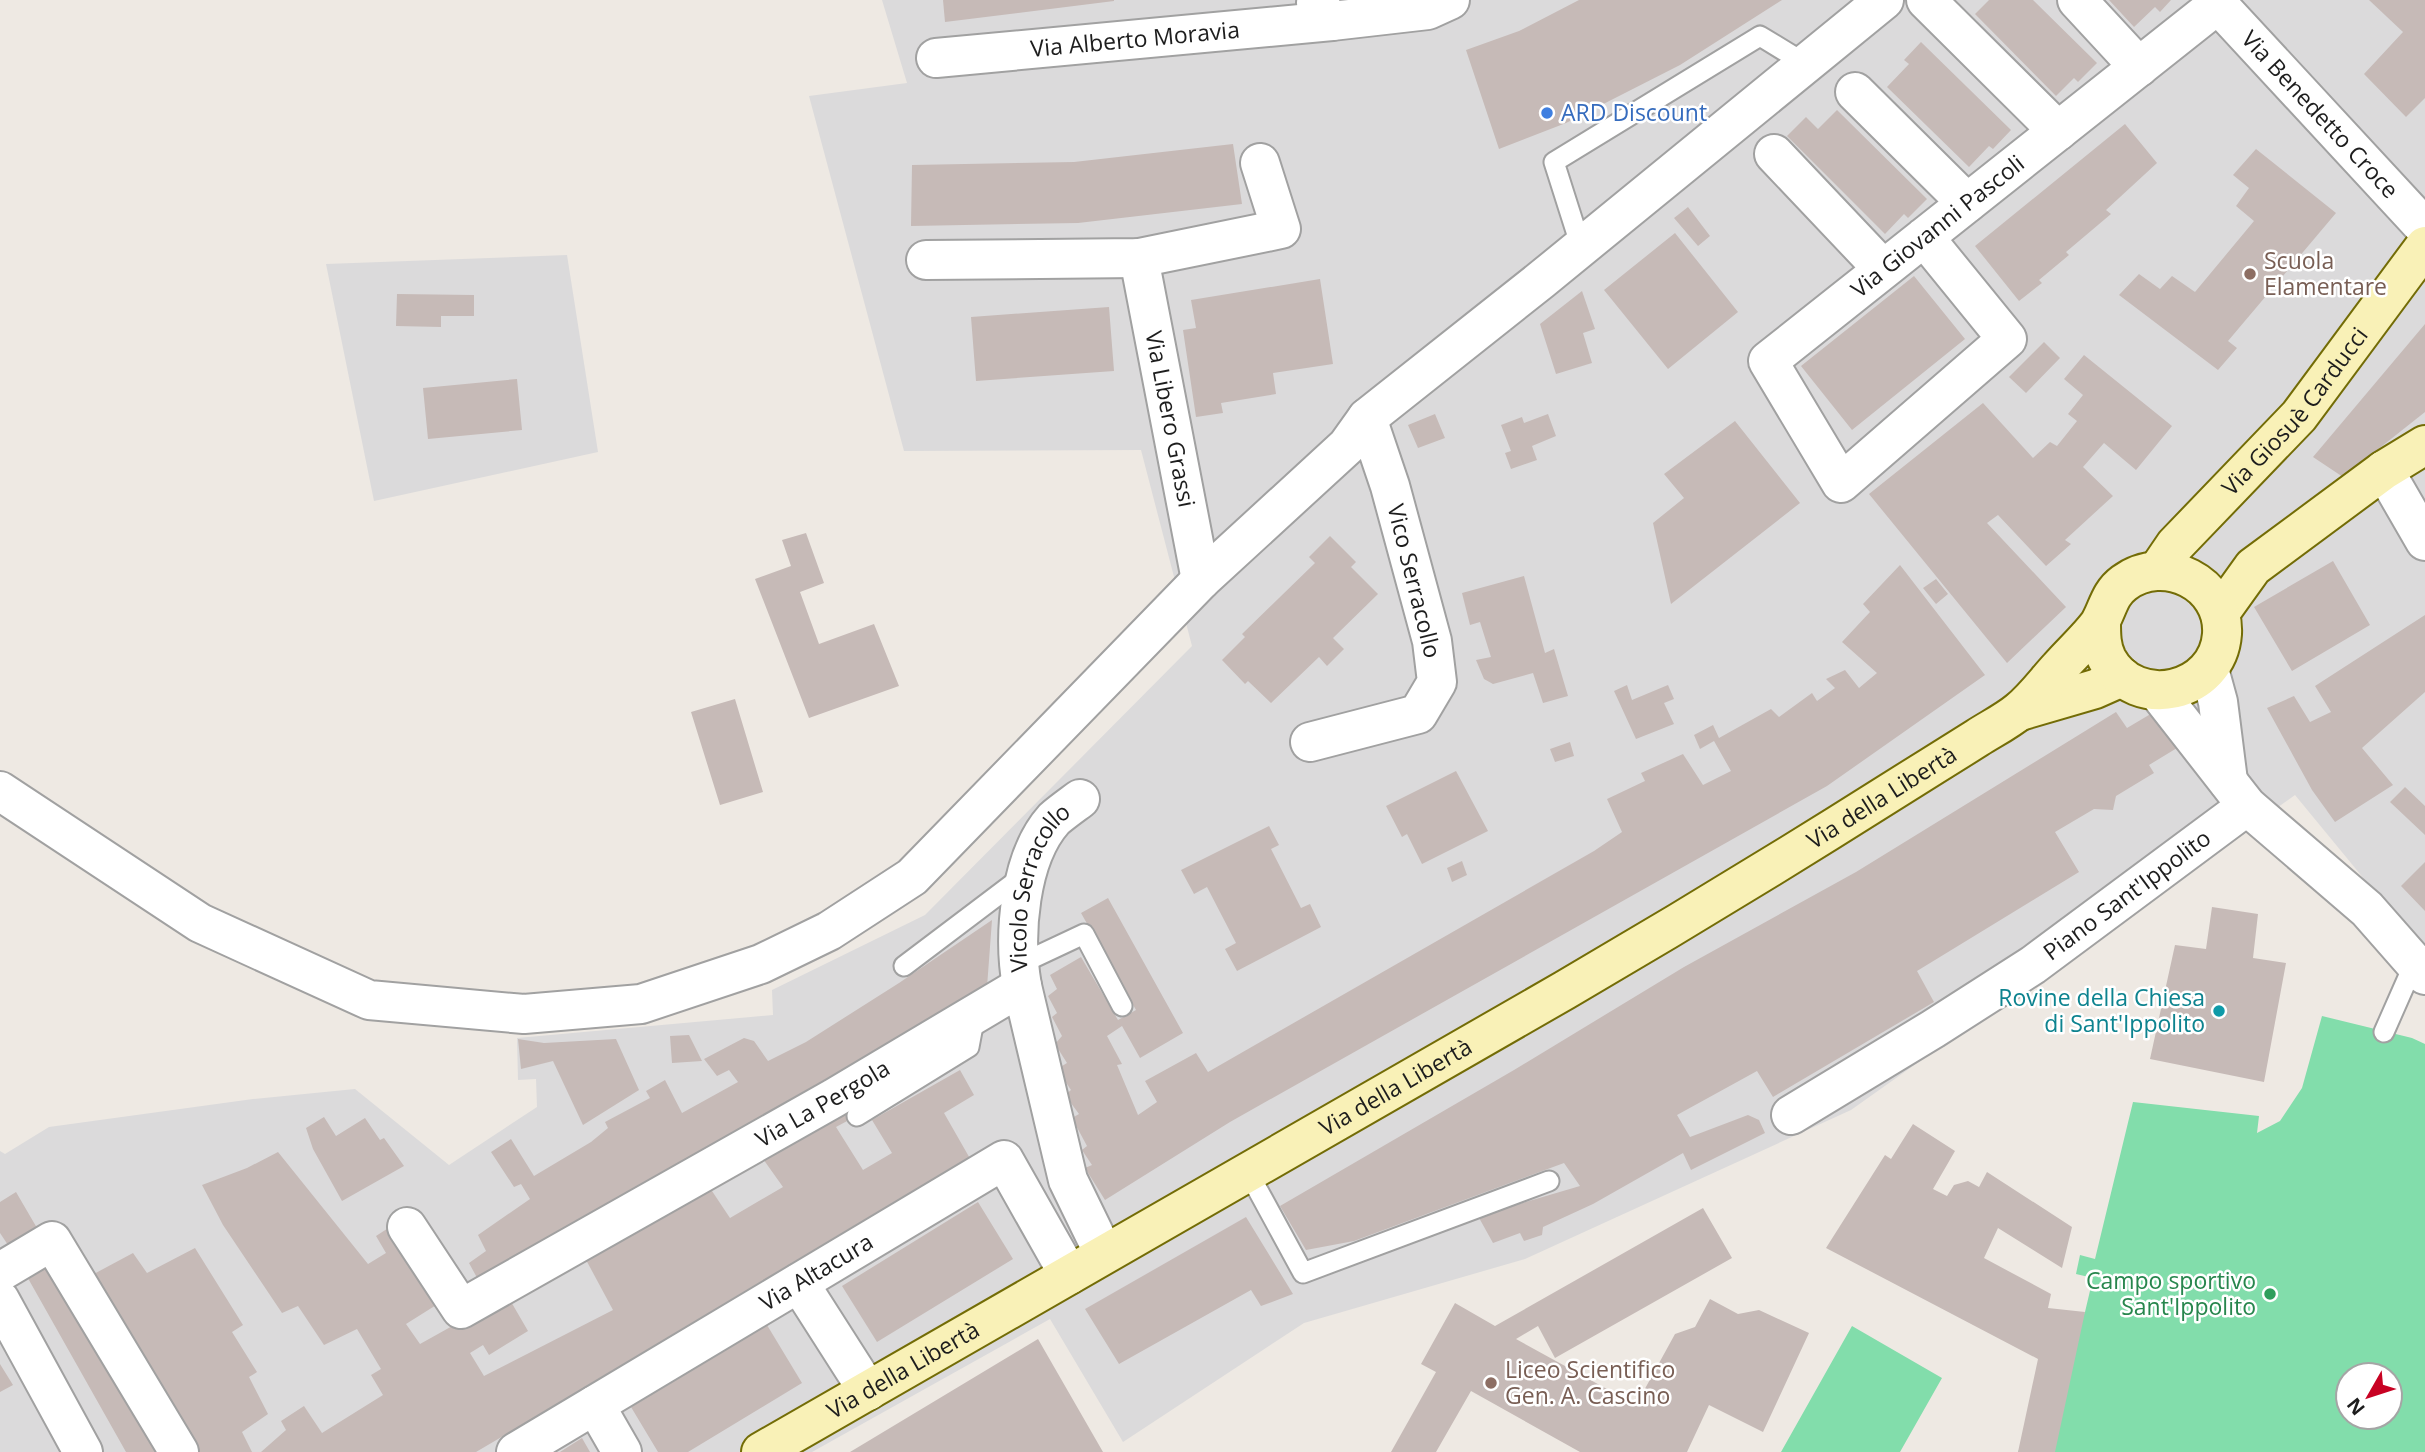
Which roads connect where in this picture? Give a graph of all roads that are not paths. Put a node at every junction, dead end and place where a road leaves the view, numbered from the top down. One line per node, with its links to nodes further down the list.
1 (1450, 0): 6 (street)
2 (1884, 0): 8 (street)
3 (1926, 0): 11 (street)
4 (2077, 0): 9 (street)
5 (2216, 2): 9 (street, Via Giovanni Pascoli); 15 (street, Via Benedetto Croce)
6 (1323, 11): 7 (street, Via Alberto Moravia)
7 (936, 58)
8 (1806, 64): 18 (street); 18 (lane)
9 (2139, 67): 11 (street, Via Giovanni Pascoli)
10 (1855, 92): 14 (street)
11 (2058, 131): 14 (street, Via Giovanni Pascoli)
12 (1774, 154): 21 (street)
13 (1260, 163): 19 (street)
14 (1967, 203): 16 (street, Via Giovanni Pascoli)
15 (2425, 228)
16 (1924, 237): 21 (street, Via Giovanni Pascoli); 21 (street, Via Giovanni Pascoli)
17 (2425, 246): 26 (main road, Via Giosuè Carducci)
18 (1581, 247): 22 (street)
19 (1139, 258): 20 (street); 27 (street, Via Libero Grassi)
20 (926, 260)
21 (1883, 269)
22 (1367, 418): 27 (street); 34 (street, Vico Serracollo)
23 (2425, 445): 24 (main road)
24 (2384, 470): 25 (street); 28 (main road)
25 (2425, 541)
26 (2158, 570): 28 (main road); 29 (main road)
27 (1201, 580): 35 (street)
28 (2220, 613): 30 (main road)
29 (2101, 621): 31 (main road); 33 (main road, Via della Libertà)
30 (2209, 669): 32 (main road); 36 (street)
31 (2122, 677): 32 (main road); 33 (main road, Via della Libertà)
32 (2158, 692): 36 (street)
33 (2020, 711): 47 (main road, Via della Libertà)
34 (1310, 742)
35 (0, 792)
36 (2238, 795): 40 (street); 45 (street, Piano Sant'Ippolito)
37 (1080, 799): 38 (street, Vicolo Serracollo)
38 (1026, 874): 39 (lane); 41 (street, Vicolo Serracollo)
39 (904, 966)
40 (2420, 969): 44 (lane)
41 (1020, 976): 42 (lane); 43 (street, Via La Pergola); 50 (street)
42 (1122, 1006)
43 (976, 1013): 46 (lane); 49 (street, Via La Pergola)
44 (2384, 1032)
45 (1791, 1115)
46 (857, 1116)
47 (1248, 1172): 48 (lane); 50 (main road, Via della Libertà)
48 (1549, 1181)
49 (407, 1227)
50 (1104, 1254): 52 (main road, Via della Libertà)
51 (0, 1272): 58 (street)
52 (1069, 1275): 53 (street, Via Altacura); 55 (main road, Via della Libertà)
53 (799, 1283): 55 (street); 56 (street, Via Altacura)
54 (0, 1300): 57 (street)
55 (868, 1391): 61 (main road, Via della Libertà)
56 (595, 1405): 59 (street, Via Altacura); 60 (street)
57 (83, 1452)
58 (179, 1452)
59 (516, 1452)
60 (622, 1452)
61 (761, 1452)

